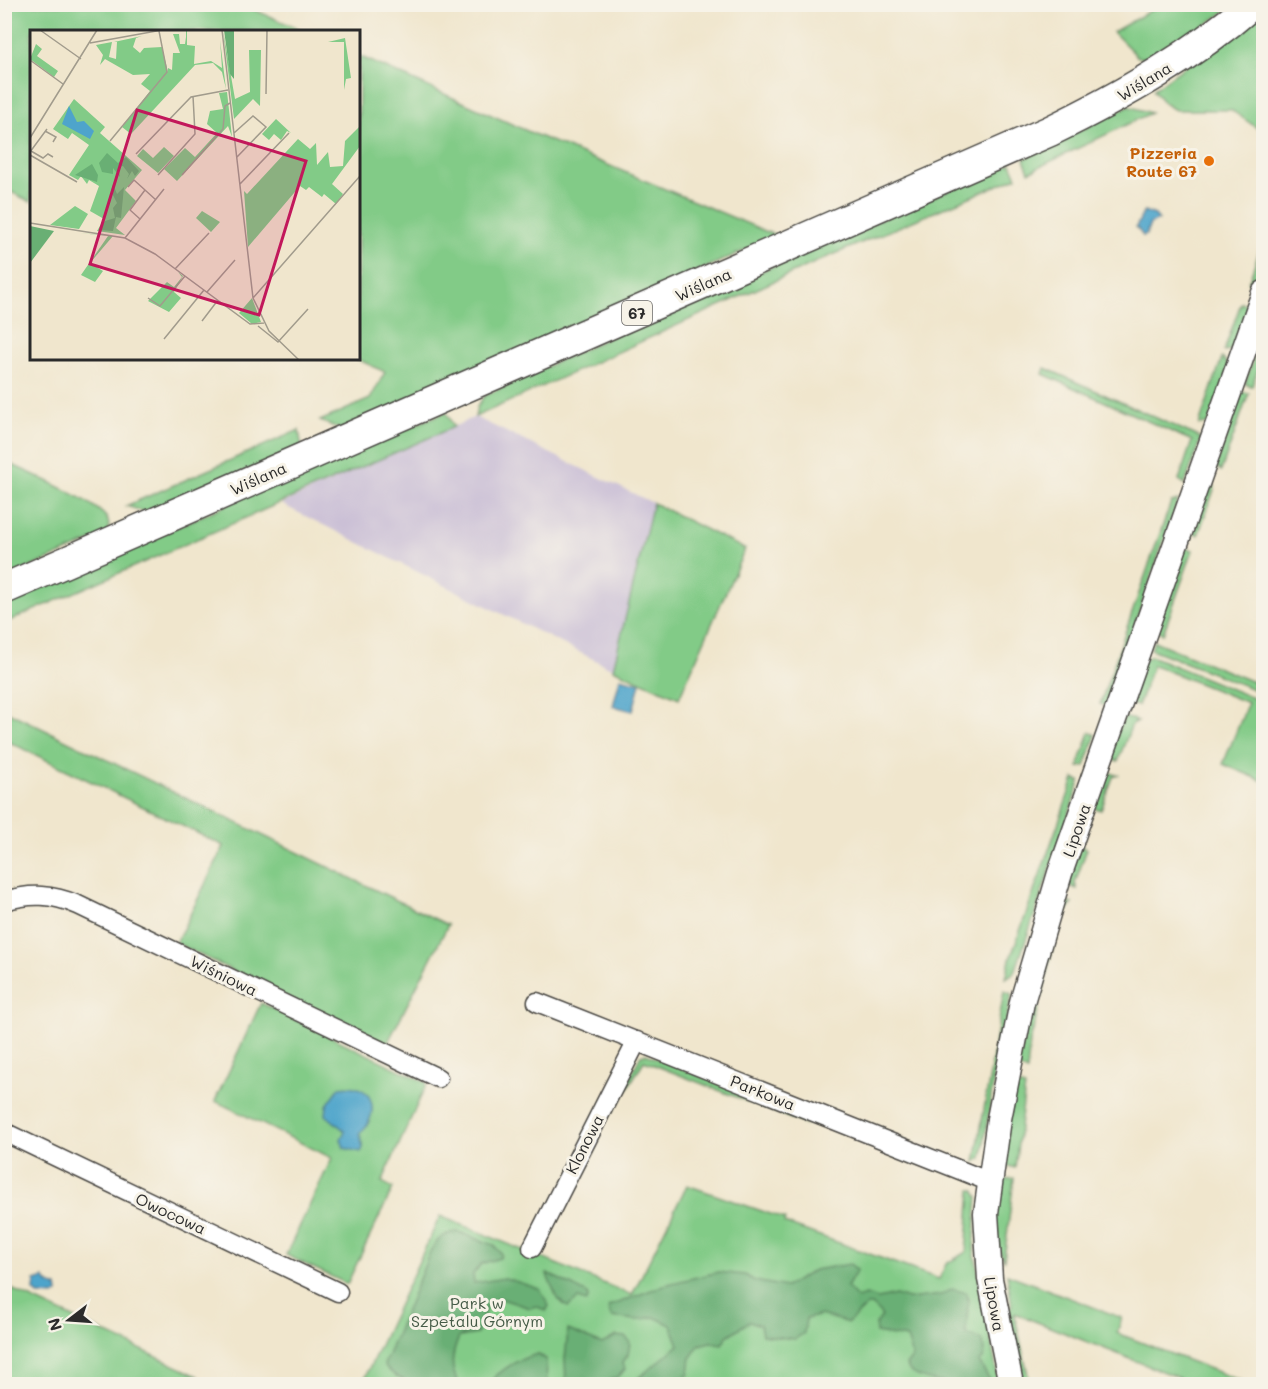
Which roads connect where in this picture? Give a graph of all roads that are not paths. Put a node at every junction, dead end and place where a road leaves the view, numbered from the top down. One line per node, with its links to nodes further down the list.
1 (1252, 4): 3 (main road, Wiślana / 67)
2 (1263, 293): 9 (street, Lipowa)
3 (4, 589)
4 (4, 901): 7 (street, Wiśniowa)
5 (537, 1002): 6 (street, Parkowa)
6 (637, 1041): 9 (street, Parkowa); 10 (street, Klonowa)
7 (438, 1078)
8 (4, 1132): 11 (street, Owocowa)
9 (990, 1182): 12 (street, Lipowa)
10 (532, 1248)
11 (338, 1292)
12 (1011, 1384)

